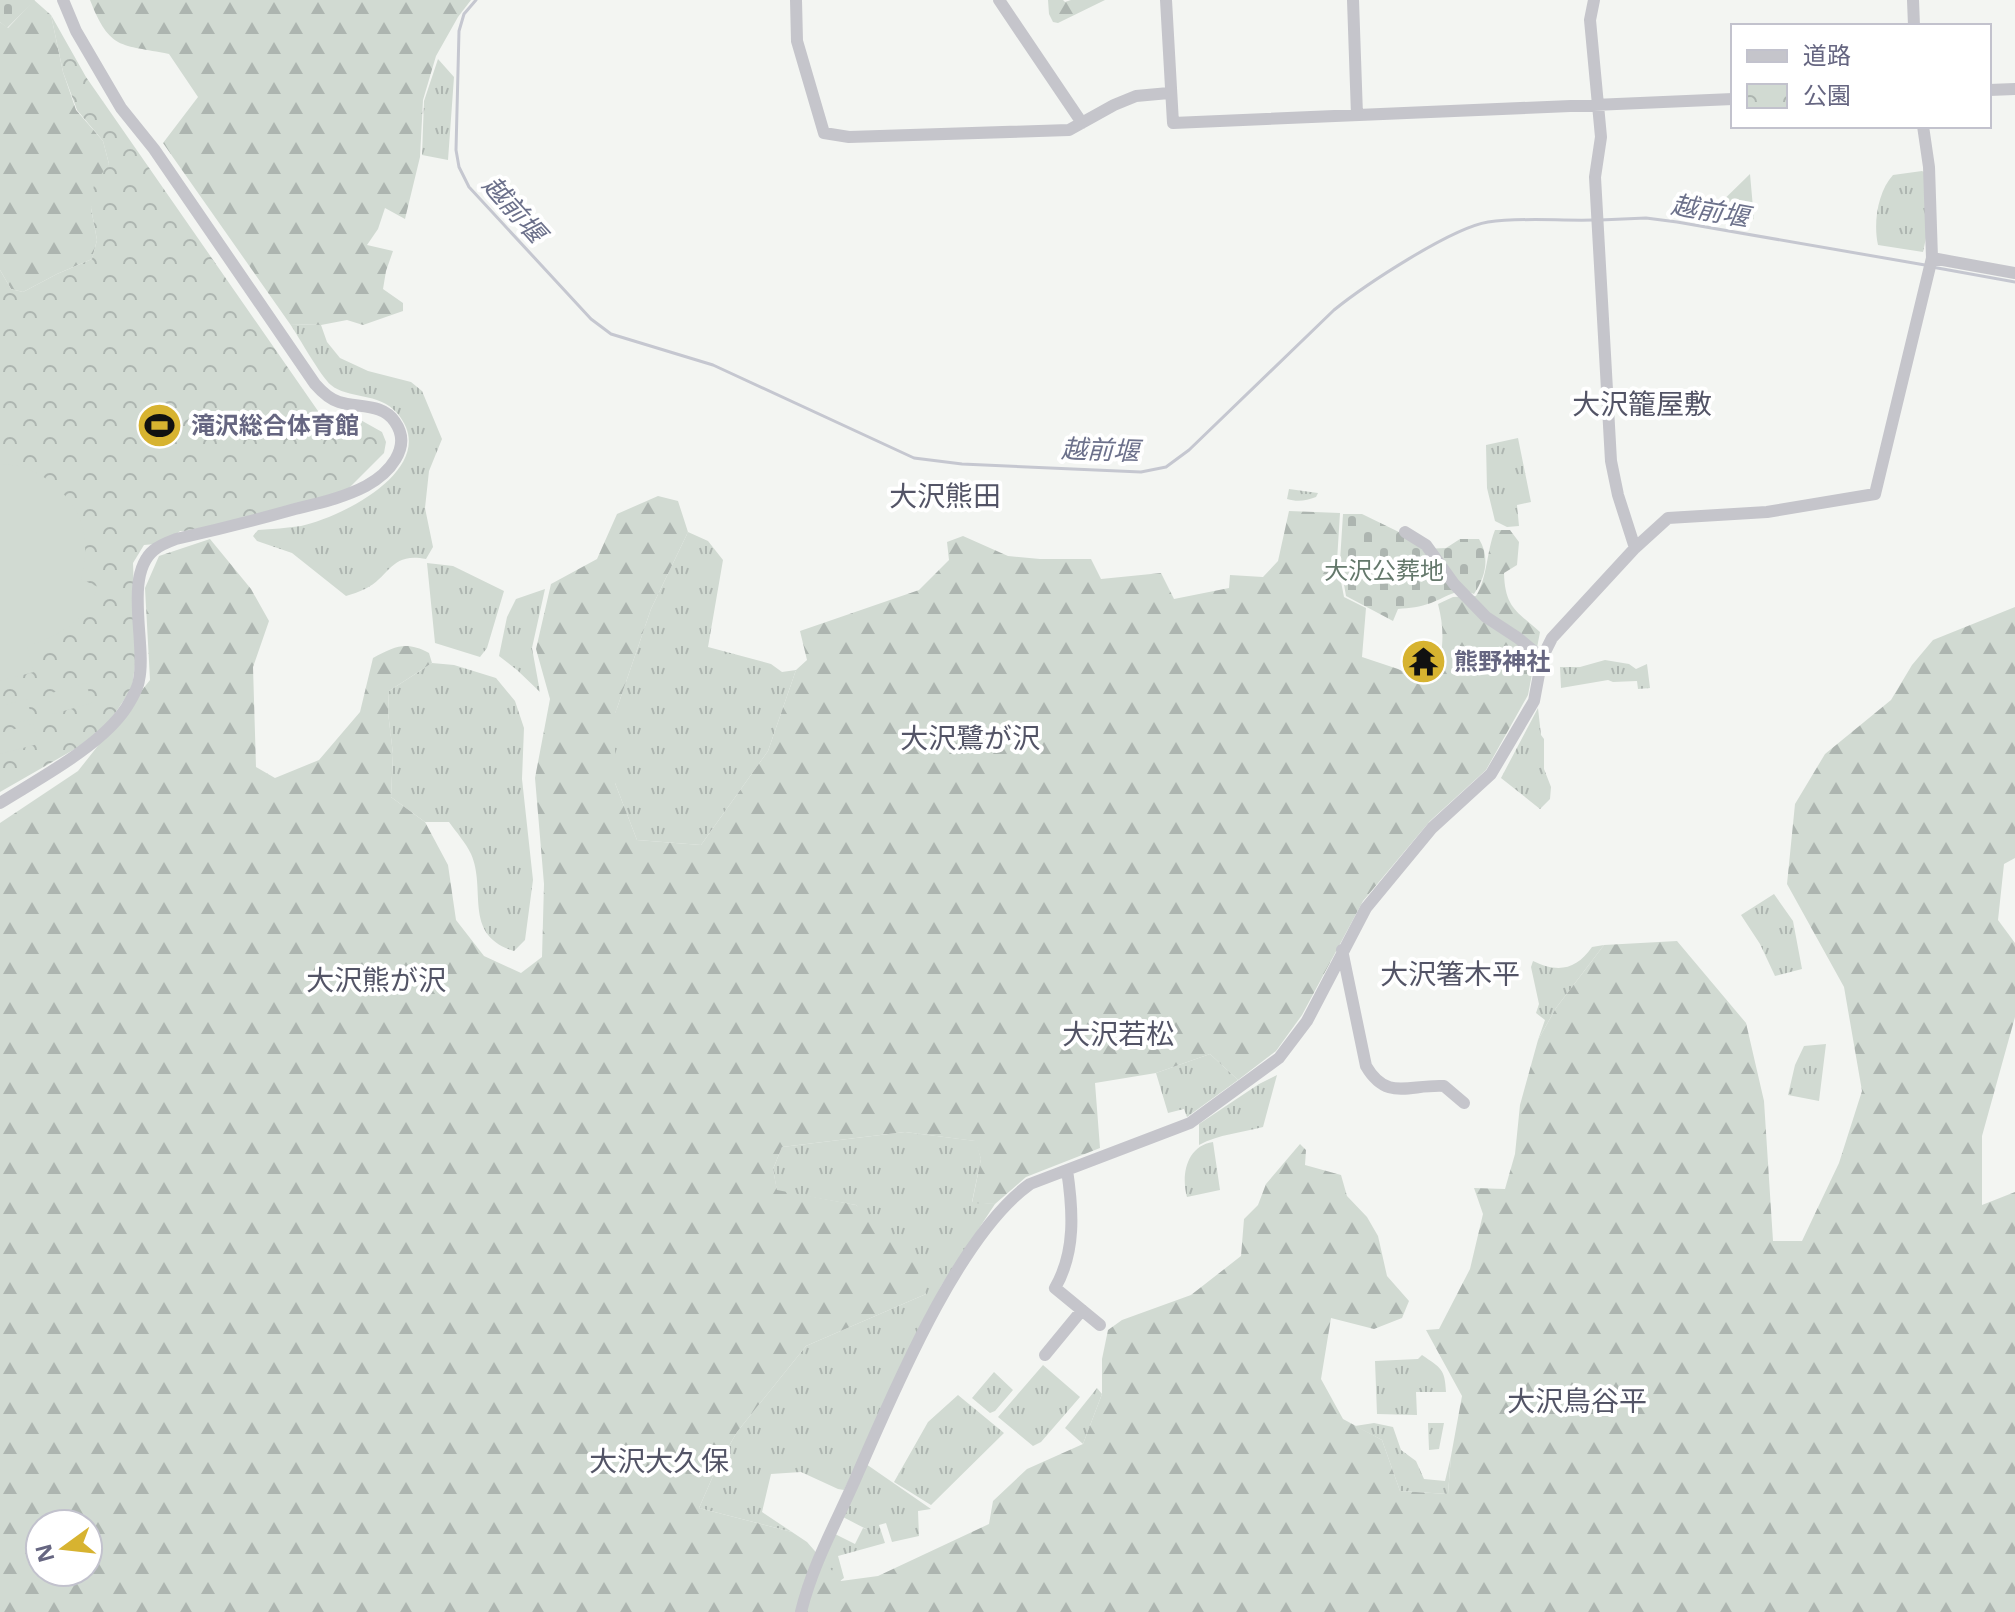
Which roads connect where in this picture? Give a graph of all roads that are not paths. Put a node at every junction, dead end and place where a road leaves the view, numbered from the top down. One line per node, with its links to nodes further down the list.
1 (63, 0): 22 (street)
2 (796, 0): 15 (street)
3 (999, 0): 15 (street)
4 (1166, 0): 11 (street)
5 (1353, 0): 14 (street)
6 (1594, 0): 13 (street)
7 (1913, 0): 8 (street)
8 (1914, 24)
9 (2015, 89): 10 (street)
10 (1991, 90)
11 (1169, 93): 14 (street); 15 (street)
12 (1731, 99): 13 (street)
13 (1598, 104): 14 (street); 20 (street)
14 (1357, 115)
15 (1082, 123)
16 (1923, 128): 17 (street)
17 (1930, 264): 18 (street); 20 (street)
18 (2015, 273)
19 (1405, 532): 21 (street)
20 (1635, 548): 21 (street)
21 (1542, 658): 23 (street)
22 (0, 803)
23 (1342, 950): 24 (street); 25 (street)
24 (1464, 1103)
25 (1067, 1170): 26 (street); 29 (street)
26 (1082, 1310): 27 (street); 28 (street)
27 (1100, 1325)
28 (1045, 1355)
29 (801, 1612)

